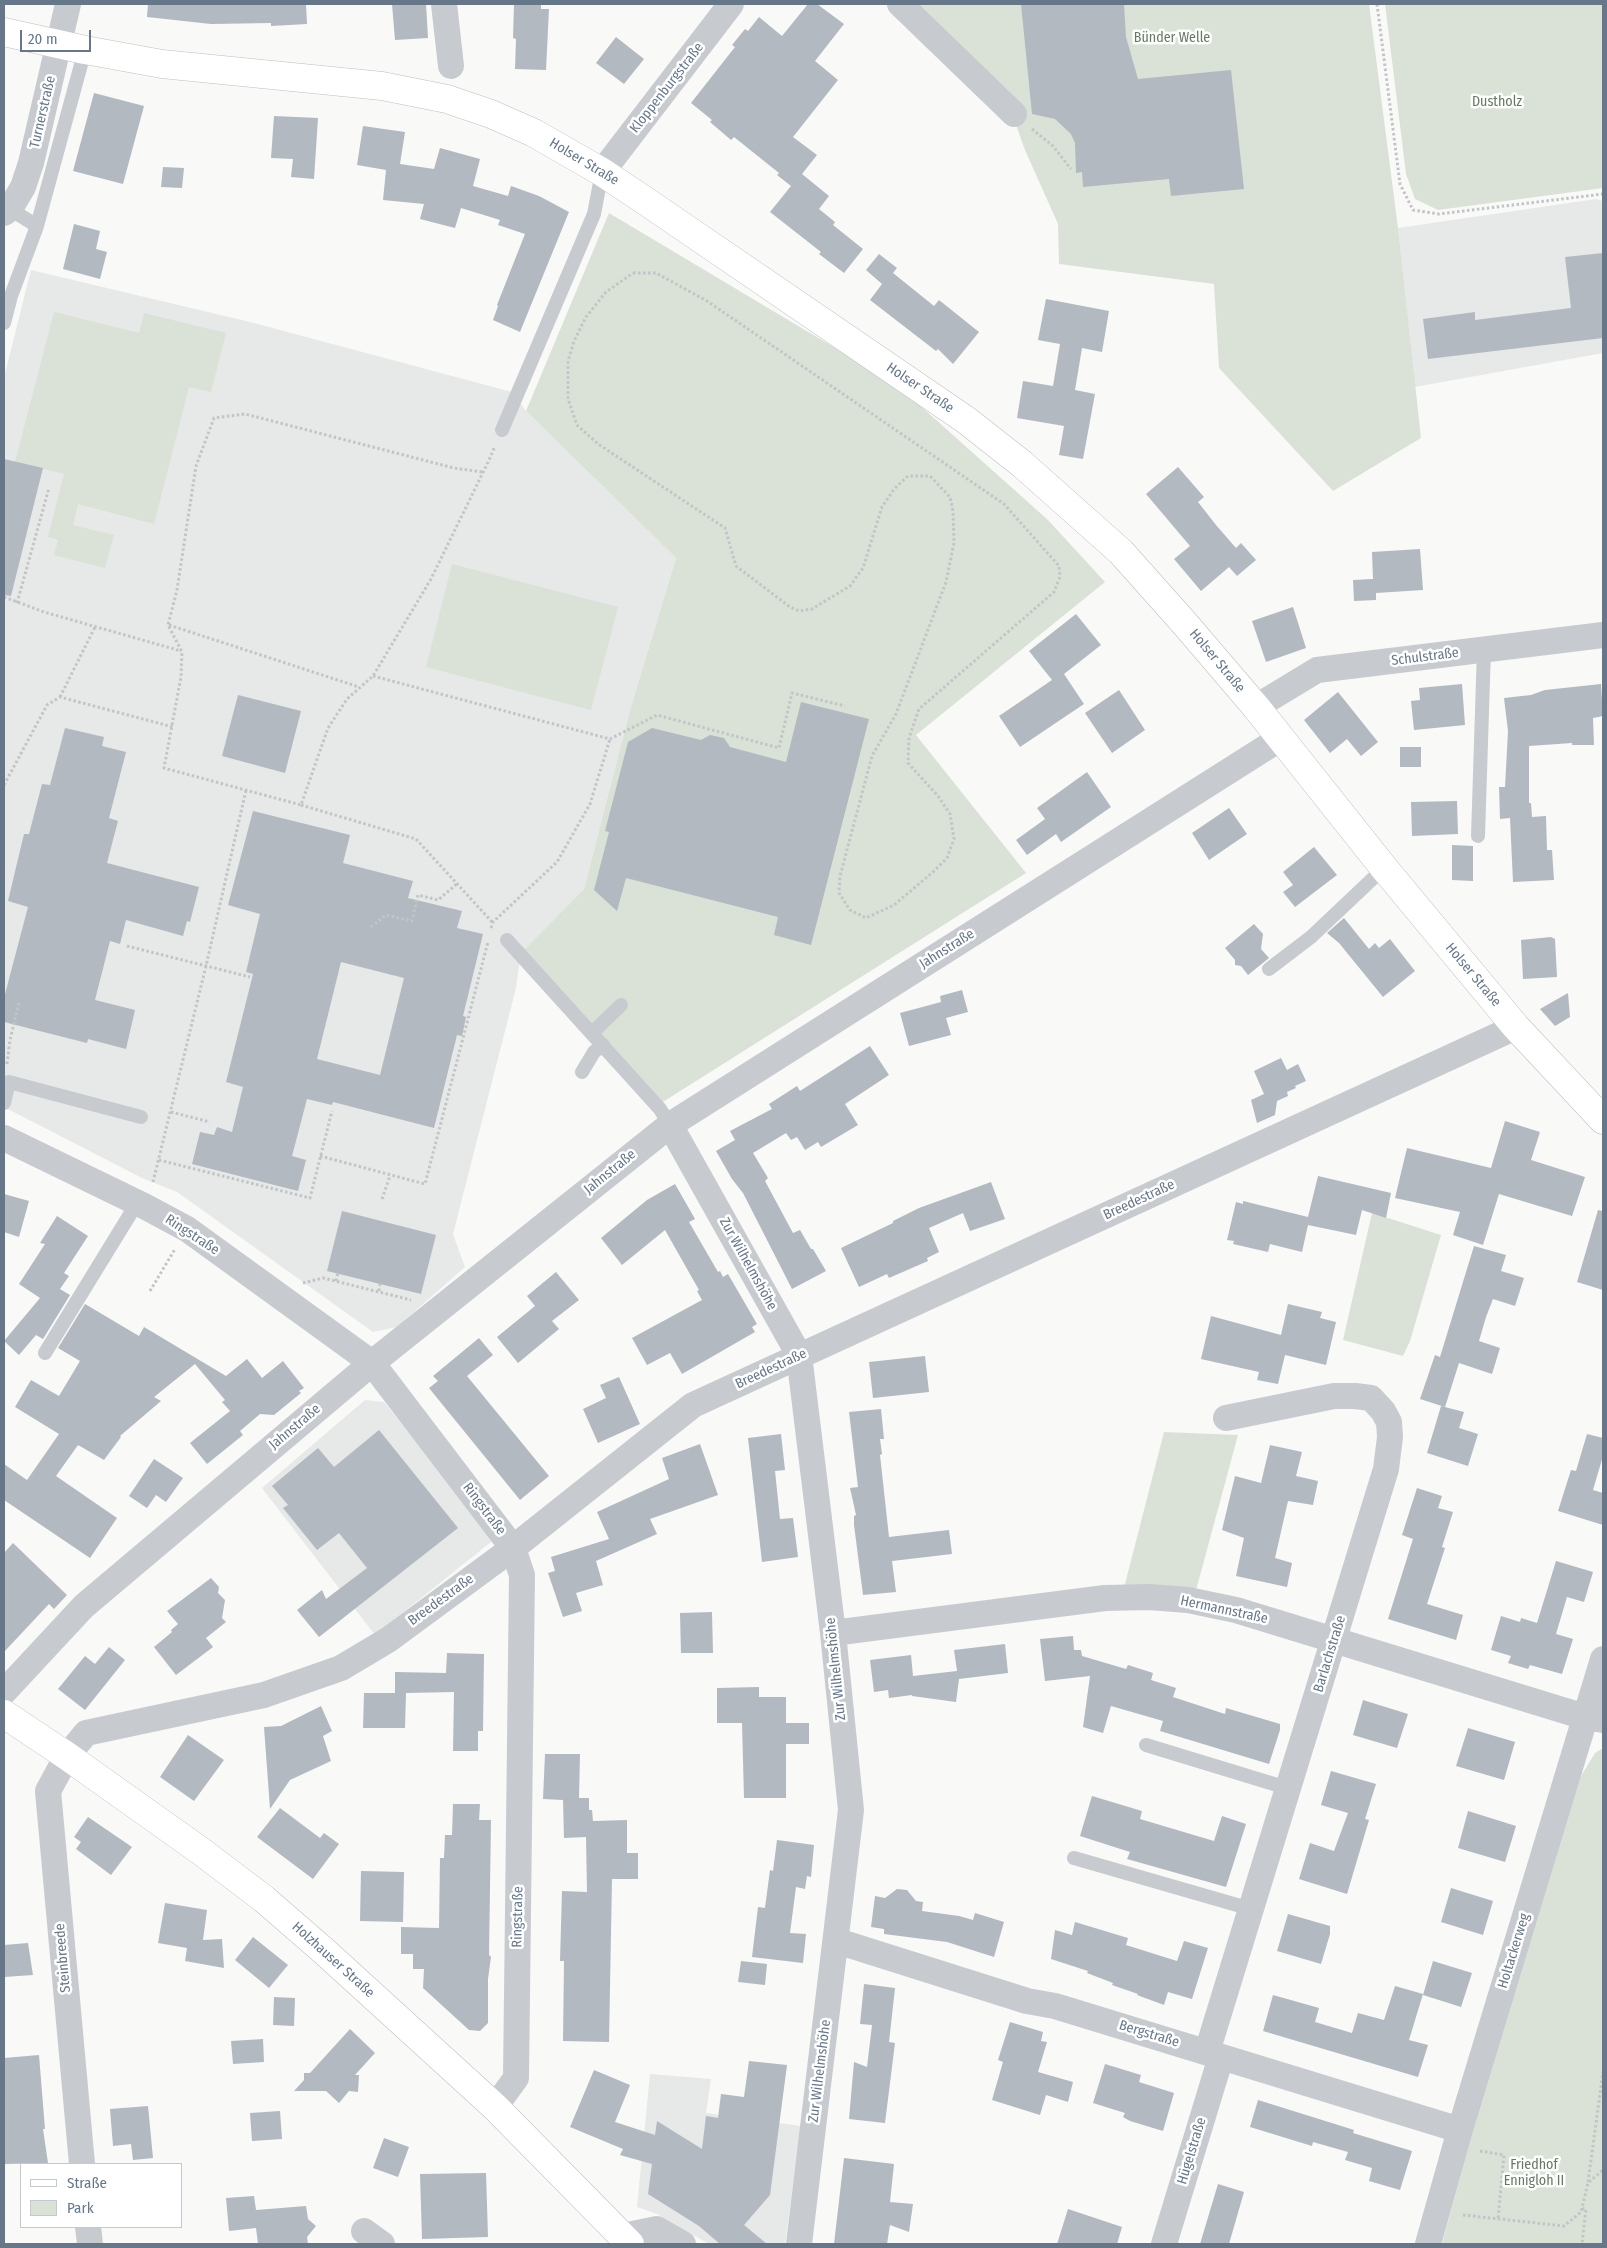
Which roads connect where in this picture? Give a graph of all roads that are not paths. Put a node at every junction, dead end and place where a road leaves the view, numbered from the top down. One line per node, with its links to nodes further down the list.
1 (68, 4): 6 (street, Turnerstraße)
2 (444, 4): 8 (street)
3 (731, 4): 10 (street, Kloppenburgstraße)
4 (900, 4): 9 (street)
5 (4, 32): 6 (main road, Holser Straße)
6 (59, 44): 7 (main road, Holser Straße); 11 (street, Turnerstraße)
7 (85, 50): 10 (main road, Holser Straße); 12 (lane)
8 (451, 66)
9 (1014, 114)
10 (602, 172): 14 (lane); 17 (main road, Holser Straße)
11 (7, 211): 12 (lane)
12 (37, 226): 13 (lane)
13 (4, 323)
14 (502, 430)
15 (1603, 635): 16 (street, Schulstraße)
16 (1484, 649): 17 (street, Schulstraße); 19 (lane)
17 (1256, 707): 18 (main road, Holser Straße)
18 (1280, 738): 20 (main road, Holser Straße); 31 (street, Jahnstraße)
19 (1478, 836)
20 (1384, 868): 22 (lane); 24 (main road, Holser Straße)
21 (507, 940): 25 (lane)
22 (1269, 969)
23 (621, 1005): 25 (lane)
24 (1516, 1027): 30 (main road, Holser Straße); 35 (street, Breedestraße)
25 (592, 1033): 26 (lane)
26 (603, 1045): 27 (lane); 31 (lane)
27 (582, 1072)
28 (4, 1103): 29 (lane)
29 (141, 1117)
30 (1603, 1120)
31 (670, 1125): 35 (street, Zur Wilhelmshöhe); 36 (street, Jahnstraße)
32 (4, 1138): 33 (street, Ringstraße)
33 (140, 1205): 34 (lane); 36 (street, Ringstraße)
34 (45, 1353)
35 (799, 1356): 38 (street, Breedestraße); 39 (street, Zur Wilhelmshöhe)
36 (372, 1362): 38 (street, Ringstraße); 42 (street, Jahnstraße)
37 (1226, 1418): 40 (street, Barlachstraße)
38 (513, 1548): 46 (street, Breedestraße); 52 (street, Ringstraße)
39 (833, 1632): 40 (street, Hermannstraße); 50 (street, Zur Wilhelmshöhe)
40 (1334, 1639): 44 (street, Hermannstraße); 47 (street, Barlachstraße)
41 (1603, 1658): 44 (street, Holtackerweg)
42 (4, 1692)
43 (4, 1714): 46 (main road, Holzhauser Straße)
44 (1594, 1719): 53 (street, Holtackerweg)
45 (1146, 1745): 47 (lane)
46 (67, 1756): 52 (main road, Holzhauser Straße); 54 (street, Steinbreede)
47 (1287, 1788): 49 (street, Barlachstraße)
48 (1074, 1858): 49 (lane)
49 (1250, 1909): 51 (street, Barlachstraße)
50 (837, 1941): 51 (street, Bergstraße); 59 (street, Zur Wilhelmshöhe)
51 (1214, 2055): 53 (street, Bergstraße); 60 (street, Hügelstraße)
52 (495, 2107): 56 (main road, Holzhauser Straße)
53 (1458, 2139): 61 (street, Holtackerweg)
54 (82, 2163)
55 (88, 2228): 57 (street)
56 (626, 2240): 58 (street)
57 (90, 2244)
58 (683, 2244)
59 (798, 2244)
60 (1164, 2244)
61 (1428, 2244)

